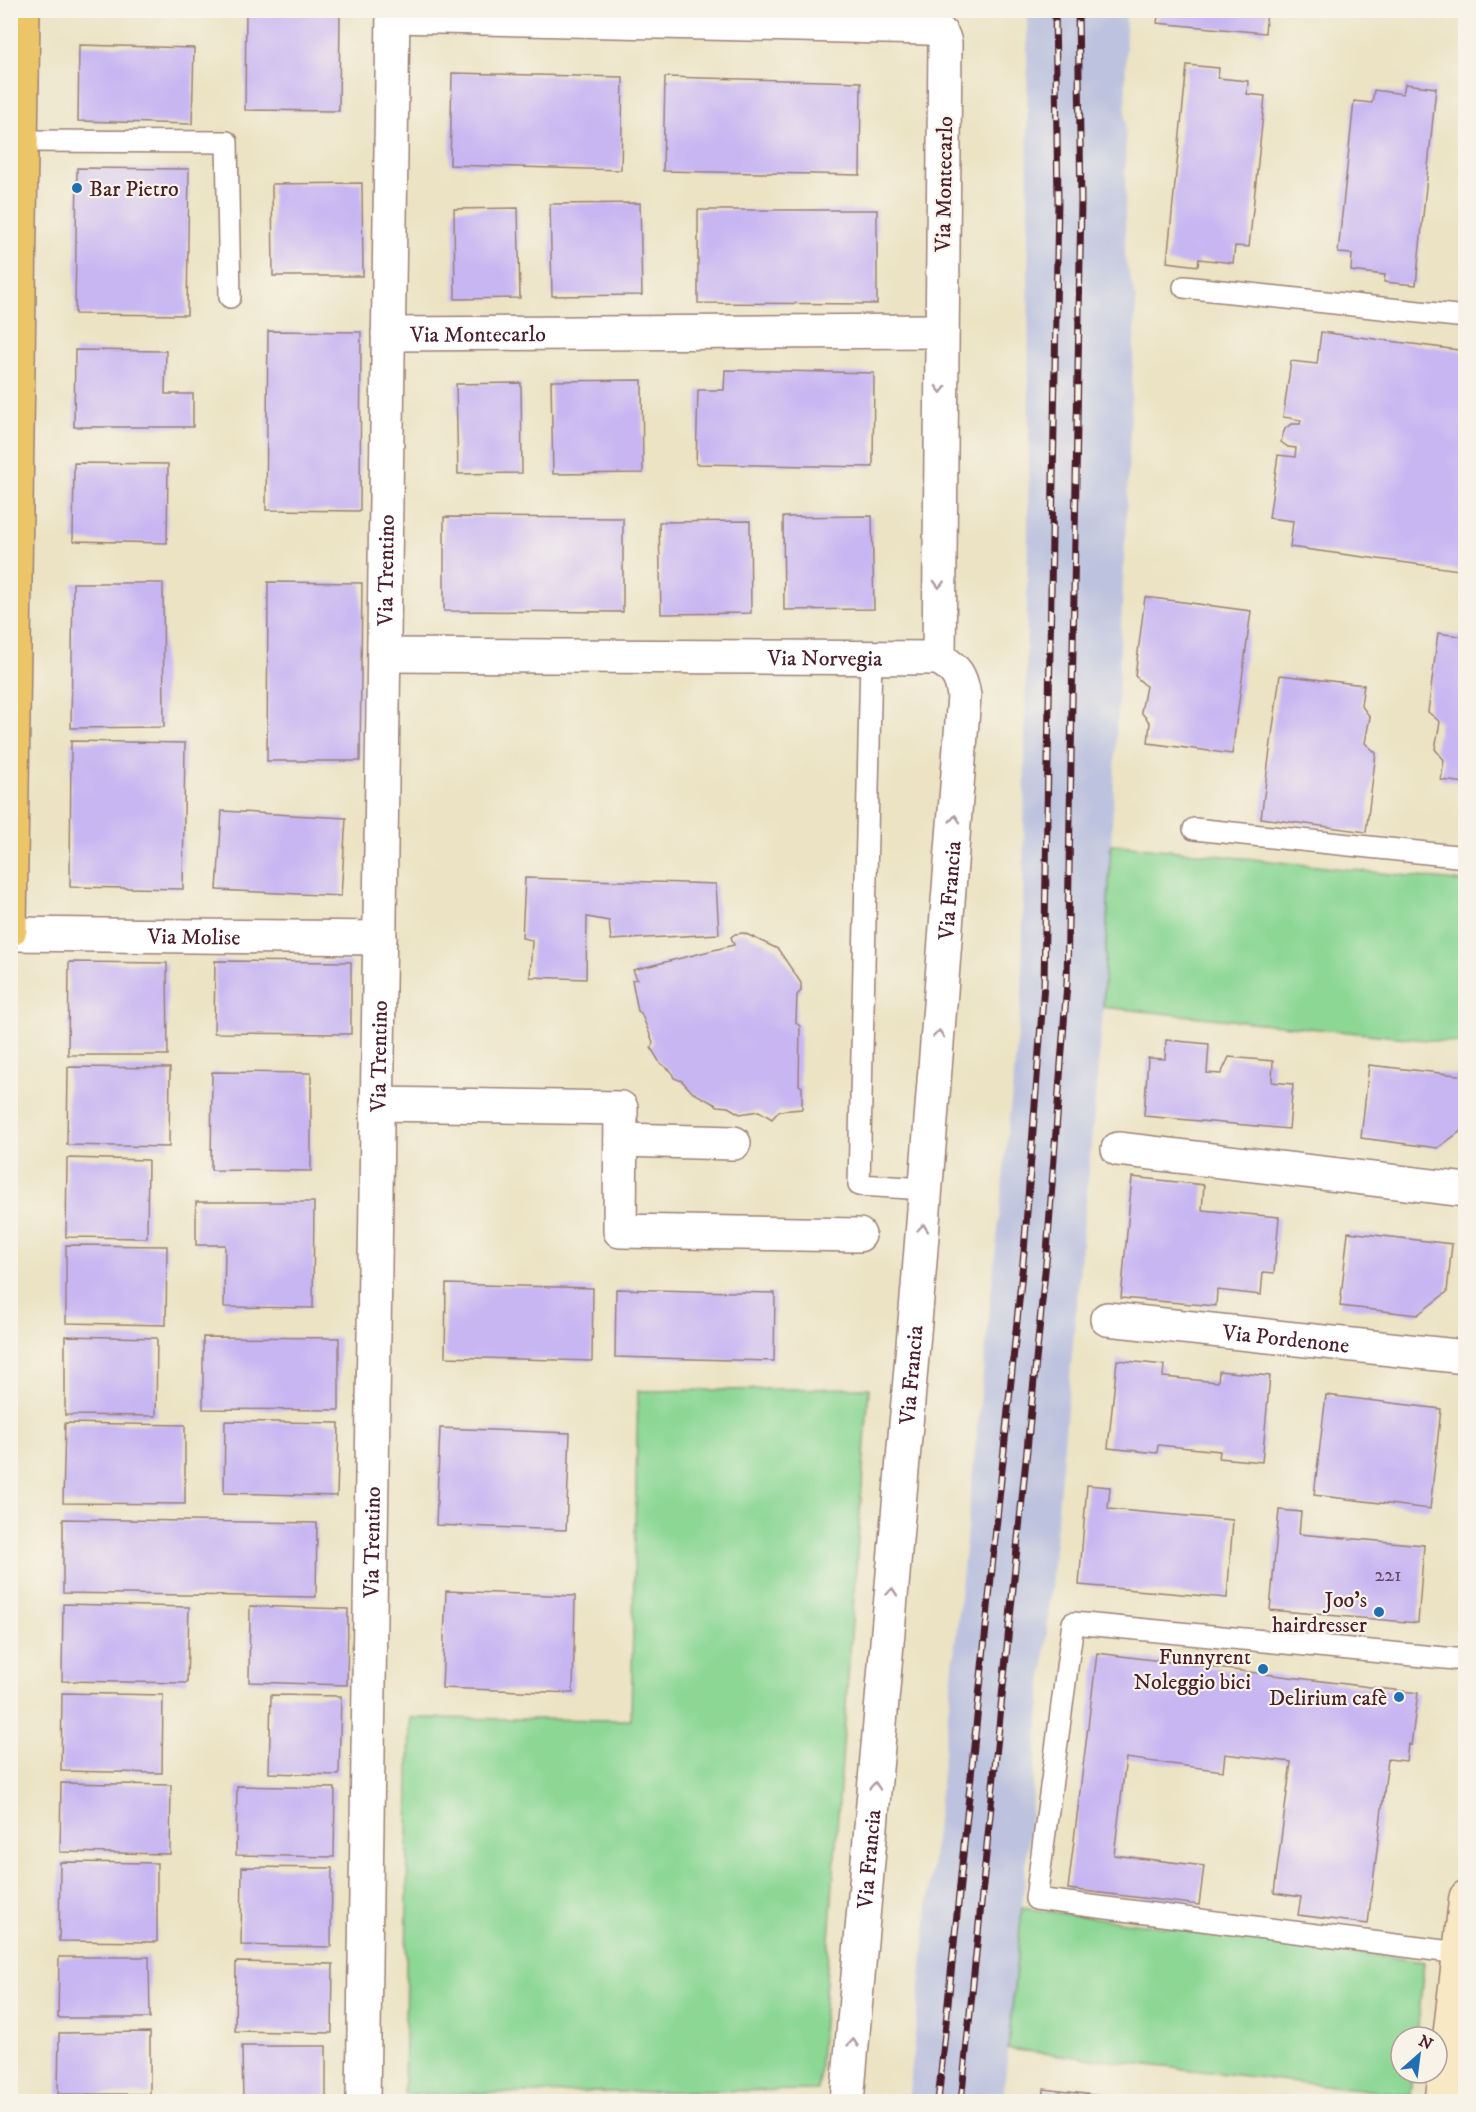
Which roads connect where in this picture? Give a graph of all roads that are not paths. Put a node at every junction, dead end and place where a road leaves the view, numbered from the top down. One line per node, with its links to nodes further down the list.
1 (393, 13): 8 (street, Via Montecarlo); 9 (street, Via Trentino)
2 (23, 15): 3 (main road)
3 (22, 141): 4 (main road); 6 (lane)
4 (16, 185): 15 (main road)
5 (1184, 287): 7 (lane)
6 (230, 297)
7 (1466, 317)
8 (942, 331): 9 (street, Via Montecarlo); 12 (street, one-way to 12)
9 (388, 334): 10 (street, Via Trentino)
10 (384, 655): 11 (street, Via Norvegia); 16 (street, Via Trentino)
11 (871, 657): 12 (street, Via Norvegia); 21 (lane)
12 (939, 658): 21 (street, Via Francia, one-way to 12)
13 (1194, 829): 14 (lane)
14 (1466, 857)
15 (10, 932): 16 (street, Via Molise)
16 (380, 938): 17 (street, Via Trentino)
17 (377, 1104): 18 (street); 29 (street, Via Trentino)
18 (621, 1140): 19 (street); 23 (street)
19 (734, 1143)
20 (1118, 1149): 22 (street)
21 (926, 1190): 30 (street, Via Francia, one-way to 21)
22 (1466, 1190)
23 (859, 1235)
24 (1107, 1319): 25 (street, Via Pordenone)
25 (1466, 1358)
26 (1466, 1660): 28 (lane)
27 (1466, 1898): 28 (street)
28 (1459, 1953): 31 (street)
29 (363, 2102)
30 (848, 2102)
31 (1442, 2102)

